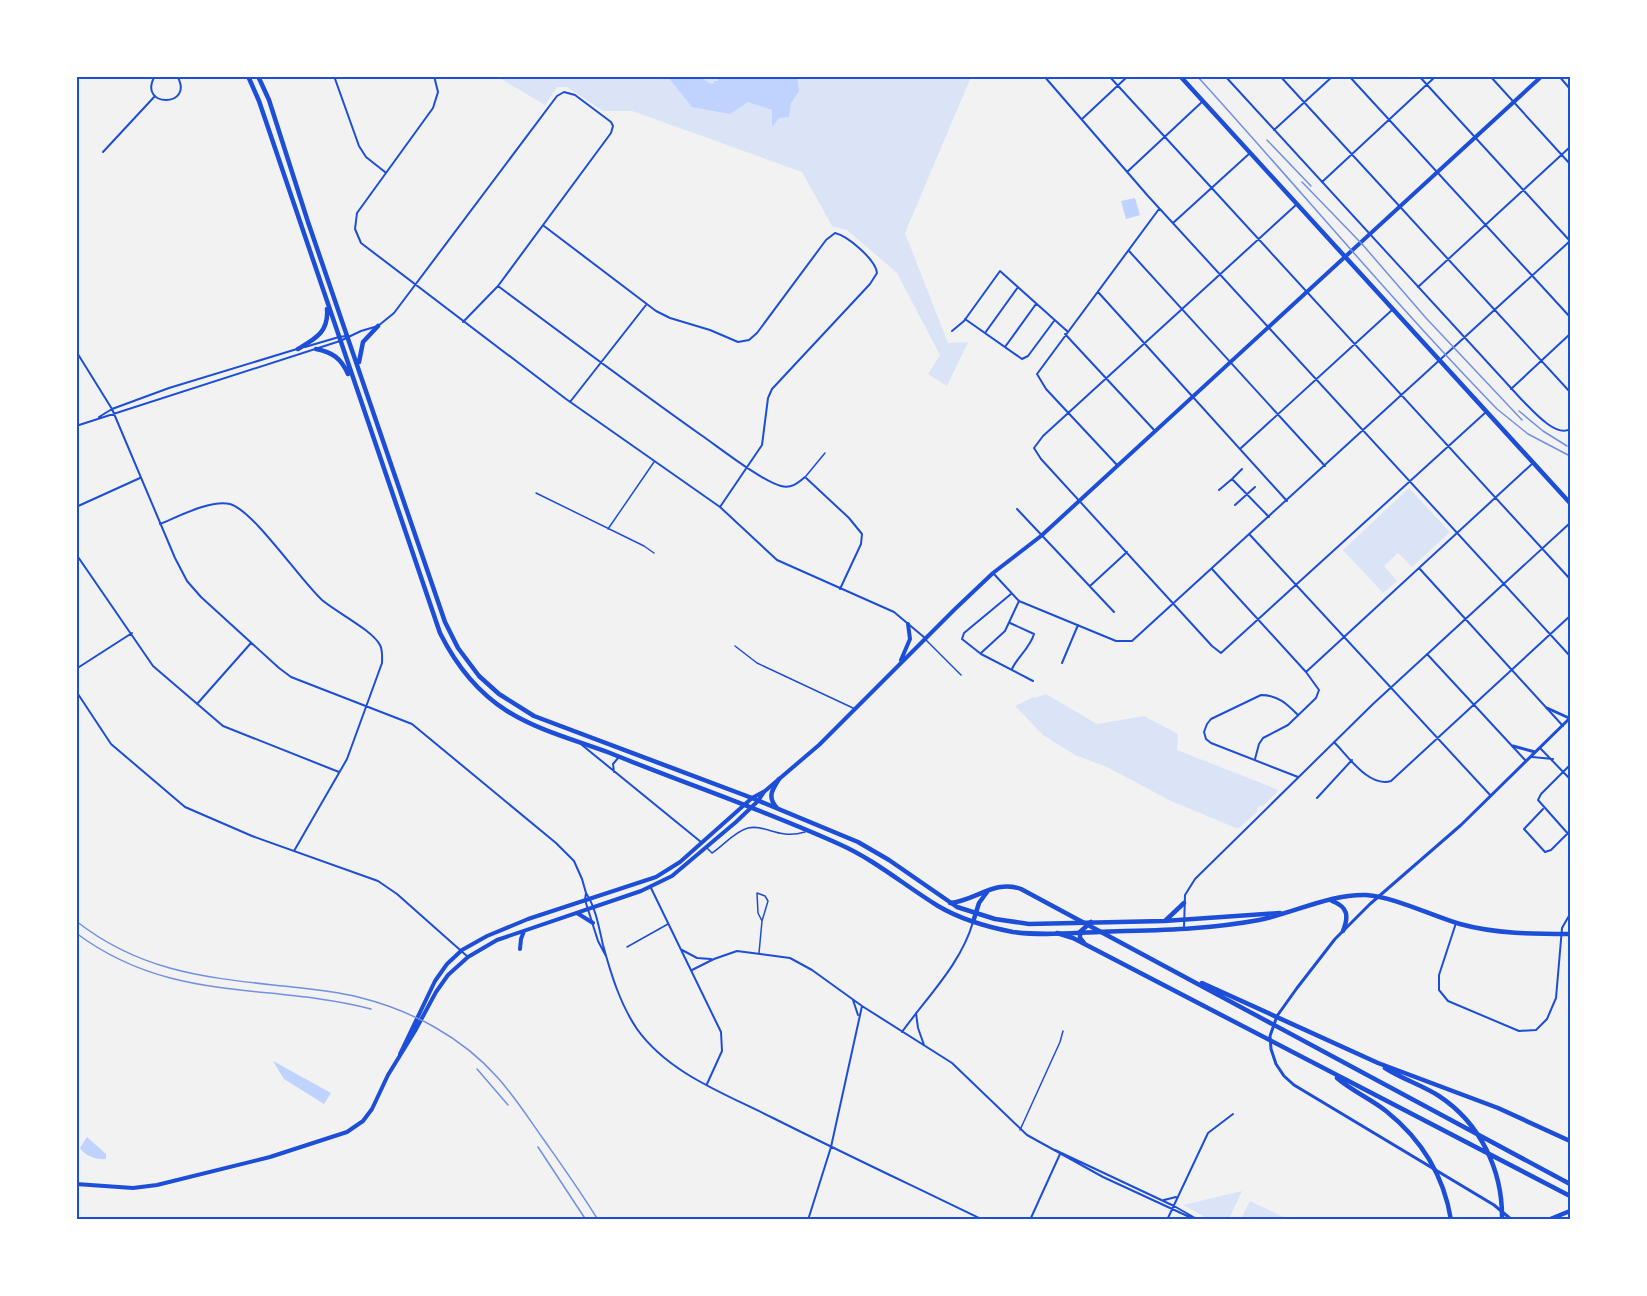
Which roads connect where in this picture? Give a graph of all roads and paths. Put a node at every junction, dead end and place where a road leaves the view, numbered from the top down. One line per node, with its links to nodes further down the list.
1 (155, 76): 25 (street)
2 (177, 76): 21 (street)
3 (182, 76): 21 (street)
4 (248, 76): 66 (main road)
5 (258, 76): 82 (main road)
6 (334, 76): 42 (street)
7 (434, 76): 42 (street)
8 (1044, 76): 29 (street)
9 (1109, 76): 23 (street)
10 (1128, 76): 23 (street)
11 (1180, 76): 26 (main road)
12 (1280, 76): 28 (street)
13 (1333, 76): 28 (street)
14 (1349, 76): 30 (street)
15 (1419, 76): 22 (street)
16 (1436, 76): 22 (street)
17 (1490, 76): 27 (street)
18 (1542, 76): 27 (main road)
19 (1558, 76): 24 (street)
20 (1228, 77): 31 (street)
21 (179, 81): 25 (street)
22 (1427, 85): 30 (street); 33 (street)
23 (1118, 86): 29 (street); 32 (street)
24 (1570, 89)
25 (155, 96): 35 (street)
26 (1203, 102): 32 (street); 36 (main road)
27 (1514, 102): 33 (main road); 38 (street)
28 (1304, 103): 31 (street); 37 (street)
29 (1082, 120): 40 (street)
30 (1389, 120): 37 (street); 41 (street)
31 (1274, 130): 43 (street)
32 (1164, 137): 40 (street); 44 (street)
33 (1475, 137): 41 (main road); 45 (street)
34 (1570, 147): 38 (street)
35 (103, 152)
36 (1251, 153): 44 (street); 46 (main road)
37 (1352, 155): 43 (street); 47 (street)
38 (1562, 155): 39 (street); 45 (street)
39 (1570, 164)
40 (1127, 172): 48 (street)
41 (1437, 172): 47 (main road); 50 (street)
42 (385, 173): 60 (street)
43 (1322, 182): 52 (street)
44 (1212, 188): 49 (street); 53 (street)
45 (1524, 190): 50 (street); 54 (street)
46 (1297, 204): 53 (street); 56 (main road)
47 (1399, 206): 52 (main road); 57 (street)
48 (1160, 208): 49 (street); 55 (street)
49 (1173, 223): 58 (street)
50 (1486, 225): 57 (street); 59 (street)
51 (544, 226): 60 (street); 61 (street); 67 (street)
52 (1367, 235): 56 (main road); 63 (street)
53 (1258, 240): 58 (street); 65 (street)
54 (1570, 241): 59 (street)
55 (1128, 250): 64 (street); 70 (street)
56 (1347, 254): 65 (main road); 69 (main road)
57 (1448, 259): 63 (street); 71 (street)
58 (1220, 275): 70 (street); 77 (street)
59 (1533, 276): 71 (street); 72 (street)
60 (414, 285): 75 (street); 76 (street)
61 (498, 286): 75 (street); 94 (street)
62 (1018, 287): 68 (street); 73 (street); 79 (street)
63 (1418, 287): 83 (street)
64 (1097, 291): 80 (street); 85 (street)
65 (1307, 291): 77 (main road); 86 (street)
66 (327, 302): 84 (main road); 88 (main road)
67 (646, 304): 94 (street); 121 (street)
68 (1036, 304): 74 (street); 87 (street)
69 (1394, 308): 86 (street); 91 (main road)
70 (1182, 309): 85 (street); 93 (street)
71 (1495, 310): 83 (street); 92 (street)
72 (1570, 317)
73 (965, 319): 78 (street); 79 (street)
74 (1055, 320): 80 (street); 87 (street)
75 (463, 322): 103 (street)
76 (378, 326): 82 (street); 95 (main road)
77 (1268, 327): 93 (main road); 97 (street)
78 (952, 331)
79 (985, 333): 87 (street)
80 (1066, 333): 96 (street); 106 (street)
81 (1570, 334): 92 (street)
82 (349, 336): 84 (street); 95 (main road)
83 (1465, 338): 91 (street); 98 (street)
84 (339, 339): 88 (street); 89 (street); 99 (main road)
85 (1145, 344): 96 (street); 101 (street)
86 (1354, 344): 97 (street); 102 (street)
87 (1005, 347)
88 (298, 349): 104 (street)
89 (316, 349): 99 (main road); 107 (street)
90 (77, 351): 104 (street)
91 (1440, 360): 102 (street); 105 (main road)
92 (1541, 361): 98 (street); 100 (street)
93 (1230, 362): 101 (main road); 108 (street)
94 (600, 363): 103 (street); 121 (street)
95 (360, 368): 198 (main road)
96 (1106, 378): 106 (street); 112 (street)
97 (1316, 380): 108 (street); 113 (street)
98 (1511, 388): 111 (street)
99 (357, 392): 197 (main road)
100 (1570, 392)
101 (1193, 396): 112 (main road); 115 (street)
102 (1402, 396): 113 (street); 114 (street)
103 (570, 402): 117 (street)
104 (112, 409): 107 (street); 109 (street)
105 (1487, 411): 114 (street); 118 (main road)
106 (1068, 413): 119 (street); 132 (street)
107 (114, 414): 109 (street); 124 (street)
108 (1278, 414): 115 (street); 120 (street)
109 (97, 418): 110 (street)
110 (76, 426)
111 (1570, 429)
112 (1155, 430): 119 (main road)
113 (1363, 431): 120 (street); 126 (street)
114 (1449, 447): 126 (street); 131 (street)
115 (1240, 449): 133 (street)
116 (825, 453): 123 (lane)
117 (654, 461): 137 (street); 142 (lane)
118 (1533, 463): 131 (street); 134 (main road)
119 (1117, 465): 132 (main road)
120 (1325, 466): 133 (street)
121 (748, 467): 123 (street); 137 (street)
122 (1242, 469): 125 (street)
123 (805, 477): 157 (street)
124 (141, 478): 136 (street); 141 (street)
125 (1232, 479): 128 (street); 130 (street)
126 (1410, 481): 143 (street); 156 (street)
127 (1256, 487): 130 (street)
128 (1219, 490)
129 (536, 493): 142 (lane)
130 (1247, 495): 135 (street); 139 (street)
131 (1494, 496): 143 (street); 146 (street)
132 (1080, 501): 145 (main road); 147 (street)
133 (1287, 501): 139 (street)
134 (1570, 503)
135 (1235, 506)
136 (76, 507)
137 (720, 507): 157 (street)
138 (1017, 509): 145 (street)
139 (1269, 517): 144 (street)
140 (1570, 523): 146 (street)
141 (160, 524): 172 (street); 188 (street)
142 (608, 529): 149 (lane)
143 (1457, 532): 150 (street); 154 (street)
144 (1250, 535): 151 (street); 156 (street)
145 (1041, 536): 152 (main road); 155 (street)
146 (1542, 549): 153 (street); 154 (street)
147 (1127, 552): 155 (street); 160 (street)
148 (76, 554): 168 (street)
149 (654, 554)
150 (1419, 568): 163 (street); 171 (street)
151 (1212, 569): 160 (street); 164 (street)
152 (993, 573): 158 (street); 170 (main road)
153 (1570, 579)
154 (1503, 584): 163 (street); 169 (street)
155 (1090, 586): 161 (street)
156 (1296, 586): 164 (street); 171 (street)
157 (840, 589): 166 (street)
158 (1011, 594): 159 (street); 174 (street)
159 (1019, 601): 165 (street); 167 (street)
160 (1174, 604): 164 (street); 167 (street)
161 (1114, 612)
162 (1570, 616): 169 (street)
163 (1466, 619): 175 (street); 181 (street)
164 (1258, 621): 182 (street)
165 (1010, 622): 174 (street); 180 (street)
166 (908, 624): 170 (street); 177 (main road)
167 (1078, 625): 178 (street)
168 (132, 633): 179 (street); 187 (street)
169 (1550, 634): 176 (street); 181 (street)
170 (925, 638): 177 (main road); 183 (lane)
171 (1344, 638): 182 (street); 185 (street)
172 (251, 643): 187 (street); 188 (street)
173 (735, 646): 191 (lane)
174 (981, 654): 180 (street)
175 (1428, 654): 185 (street); 189 (street)
176 (1570, 656)
177 (900, 663): 191 (main road)
178 (1062, 663)
179 (76, 669)
180 (1012, 670): 184 (street)
181 (1513, 670): 189 (street); 190 (street)
182 (1306, 672): 192 (street)
183 (961, 675)
184 (1034, 681)
185 (1390, 688): 195 (street); 196 (street)
186 (76, 691): 229 (street)
187 (197, 704): 210 (street)
188 (365, 705): 210 (street); 233 (street)
189 (1475, 705): 195 (street); 199 (street)
190 (1547, 708): 193 (street); 194 (street)
191 (856, 710): 214 (main road)
192 (1298, 715): 205 (street); 205 (street)
193 (1570, 719): 194 (street)
194 (1563, 726): 200 (street)
195 (1438, 738): 207 (street); 217 (street)
196 (1334, 742): 207 (street); 213 (street)
197 (580, 743): 201 (main road); 211 (street)
198 (608, 744): 201 (main road); 218 (main road)
199 (1513, 746): 202 (street); 208 (street)
200 (1540, 748): 202 (street); 206 (street)
201 (605, 752): 203 (main road)
202 (1535, 753): 204 (street)
203 (619, 757): 211 (street); 221 (main road)
204 (1531, 757): 206 (street); 208 (street)
205 (1255, 759): 213 (street)
206 (1552, 759): 212 (street)
207 (1352, 760): 219 (street)
208 (1526, 761): 217 (street)
209 (1570, 765): 212 (street)
210 (339, 772): 229 (street)
211 (614, 772): 227 (street)
212 (1564, 772): 215 (street); 223 (street)
213 (1298, 777): 236 (street)
214 (779, 779): 216 (main road); 224 (main road)
215 (1570, 779)
216 (765, 791): 218 (main road); 220 (main road)
217 (1491, 796): 232 (street)
218 (752, 798): 220 (main road); 221 (main road)
219 (1317, 798)
220 (758, 801): 222 (main road); 224 (main road)
221 (745, 806): 222 (main road); 227 (main road)
222 (751, 808): 225 (main road); 228 (main road)
223 (1544, 808): 226 (street); 226 (street)
224 (780, 811): 235 (main road)
225 (808, 830): 228 (lane); 245 (main road)
226 (1570, 834)
227 (701, 842): 228 (street); 233 (main road)
228 (706, 848): 230 (main road)
229 (294, 851): 261 (street)
230 (651, 888): 237 (main road); 249 (street)
231 (989, 890): 235 (main road); 240 (main road); 267 (main road)
232 (1377, 897): 234 (main road); 248 (main road); 252 (street)
233 (588, 900): 237 (street); 261 (main road)
234 (1330, 900): 239 (main road); 252 (main road)
235 (950, 903): 240 (main road)
236 (1184, 903): 242 (street); 244 (main road)
237 (590, 908): 238 (main road); 247 (street); 263 (street)
238 (577, 913): 247 (main road); 250 (main road)
239 (1286, 913): 242 (main road); 251 (main road)
240 (976, 914): 245 (main road); 246 (main road)
241 (1570, 914): 255 (street)
242 (1184, 920): 244 (main road); 251 (street)
243 (762, 921): 243 (lane); 262 (lane)
244 (1164, 921): 246 (main road)
245 (973, 922): 254 (main road); 270 (street)
246 (1091, 922): 253 (main road)
247 (593, 923): 263 (street)
248 (1456, 923): 255 (main road); 255 (street)
249 (668, 924): 257 (lane); 260 (street)
250 (525, 930): 259 (main road); 264 (main road)
251 (1184, 930): 253 (main road)
252 (1343, 931): 302 (street)
253 (1080, 932): 254 (main road); 258 (main road)
254 (1056, 933): 258 (main road)
255 (1561, 934): 256 (main road)
256 (1570, 934)
257 (627, 947)
258 (1092, 948): 277 (main road)
259 (520, 949)
260 (680, 949): 265 (street); 266 (street)
261 (462, 950): 264 (street); 275 (main road)
262 (759, 953): 265 (street); 268 (street)
263 (606, 956): 278 (street)
264 (468, 957): 275 (main road)
265 (714, 958): 266 (street)
266 (692, 970): 278 (street)
267 (1183, 975): 276 (main road); 287 (main road)
268 (852, 999): 269 (street); 271 (street)
269 (862, 1006): 271 (street); 273 (street)
270 (916, 1013): 273 (street); 274 (street)
271 (859, 1018): 282 (street)
272 (1063, 1031): 280 (lane)
273 (902, 1032): 274 (street)
274 (925, 1047): 280 (street)
275 (400, 1054): 286 (main road)
276 (1378, 1063): 281 (main road); 301 (main road)
277 (1332, 1073): 289 (main road); 300 (main road)
278 (707, 1084): 282 (street)
279 (1233, 1114): 288 (street)
280 (1020, 1130): 283 (street)
281 (1570, 1141)
282 (831, 1147): 295 (street); 296 (street)
283 (1060, 1153): 284 (street); 285 (street); 297 (street)
284 (1092, 1166): 285 (street); 290 (street)
285 (1089, 1170): 293 (street)
286 (76, 1184)
287 (1570, 1184)
288 (1178, 1196): 290 (street); 291 (street); 292 (street)
289 (1570, 1196)
290 (1162, 1200): 291 (street)
291 (1174, 1206): 292 (street); 293 (street)
292 (1180, 1208): 299 (street)
293 (1172, 1210): 298 (street); 299 (street)
294 (1570, 1211): 303 (main road)
295 (808, 1220)
296 (983, 1220)
297 (1029, 1220)
298 (1167, 1220)
299 (1196, 1220)
300 (1451, 1220)
301 (1502, 1220)
302 (1512, 1220)
303 (1548, 1220)

